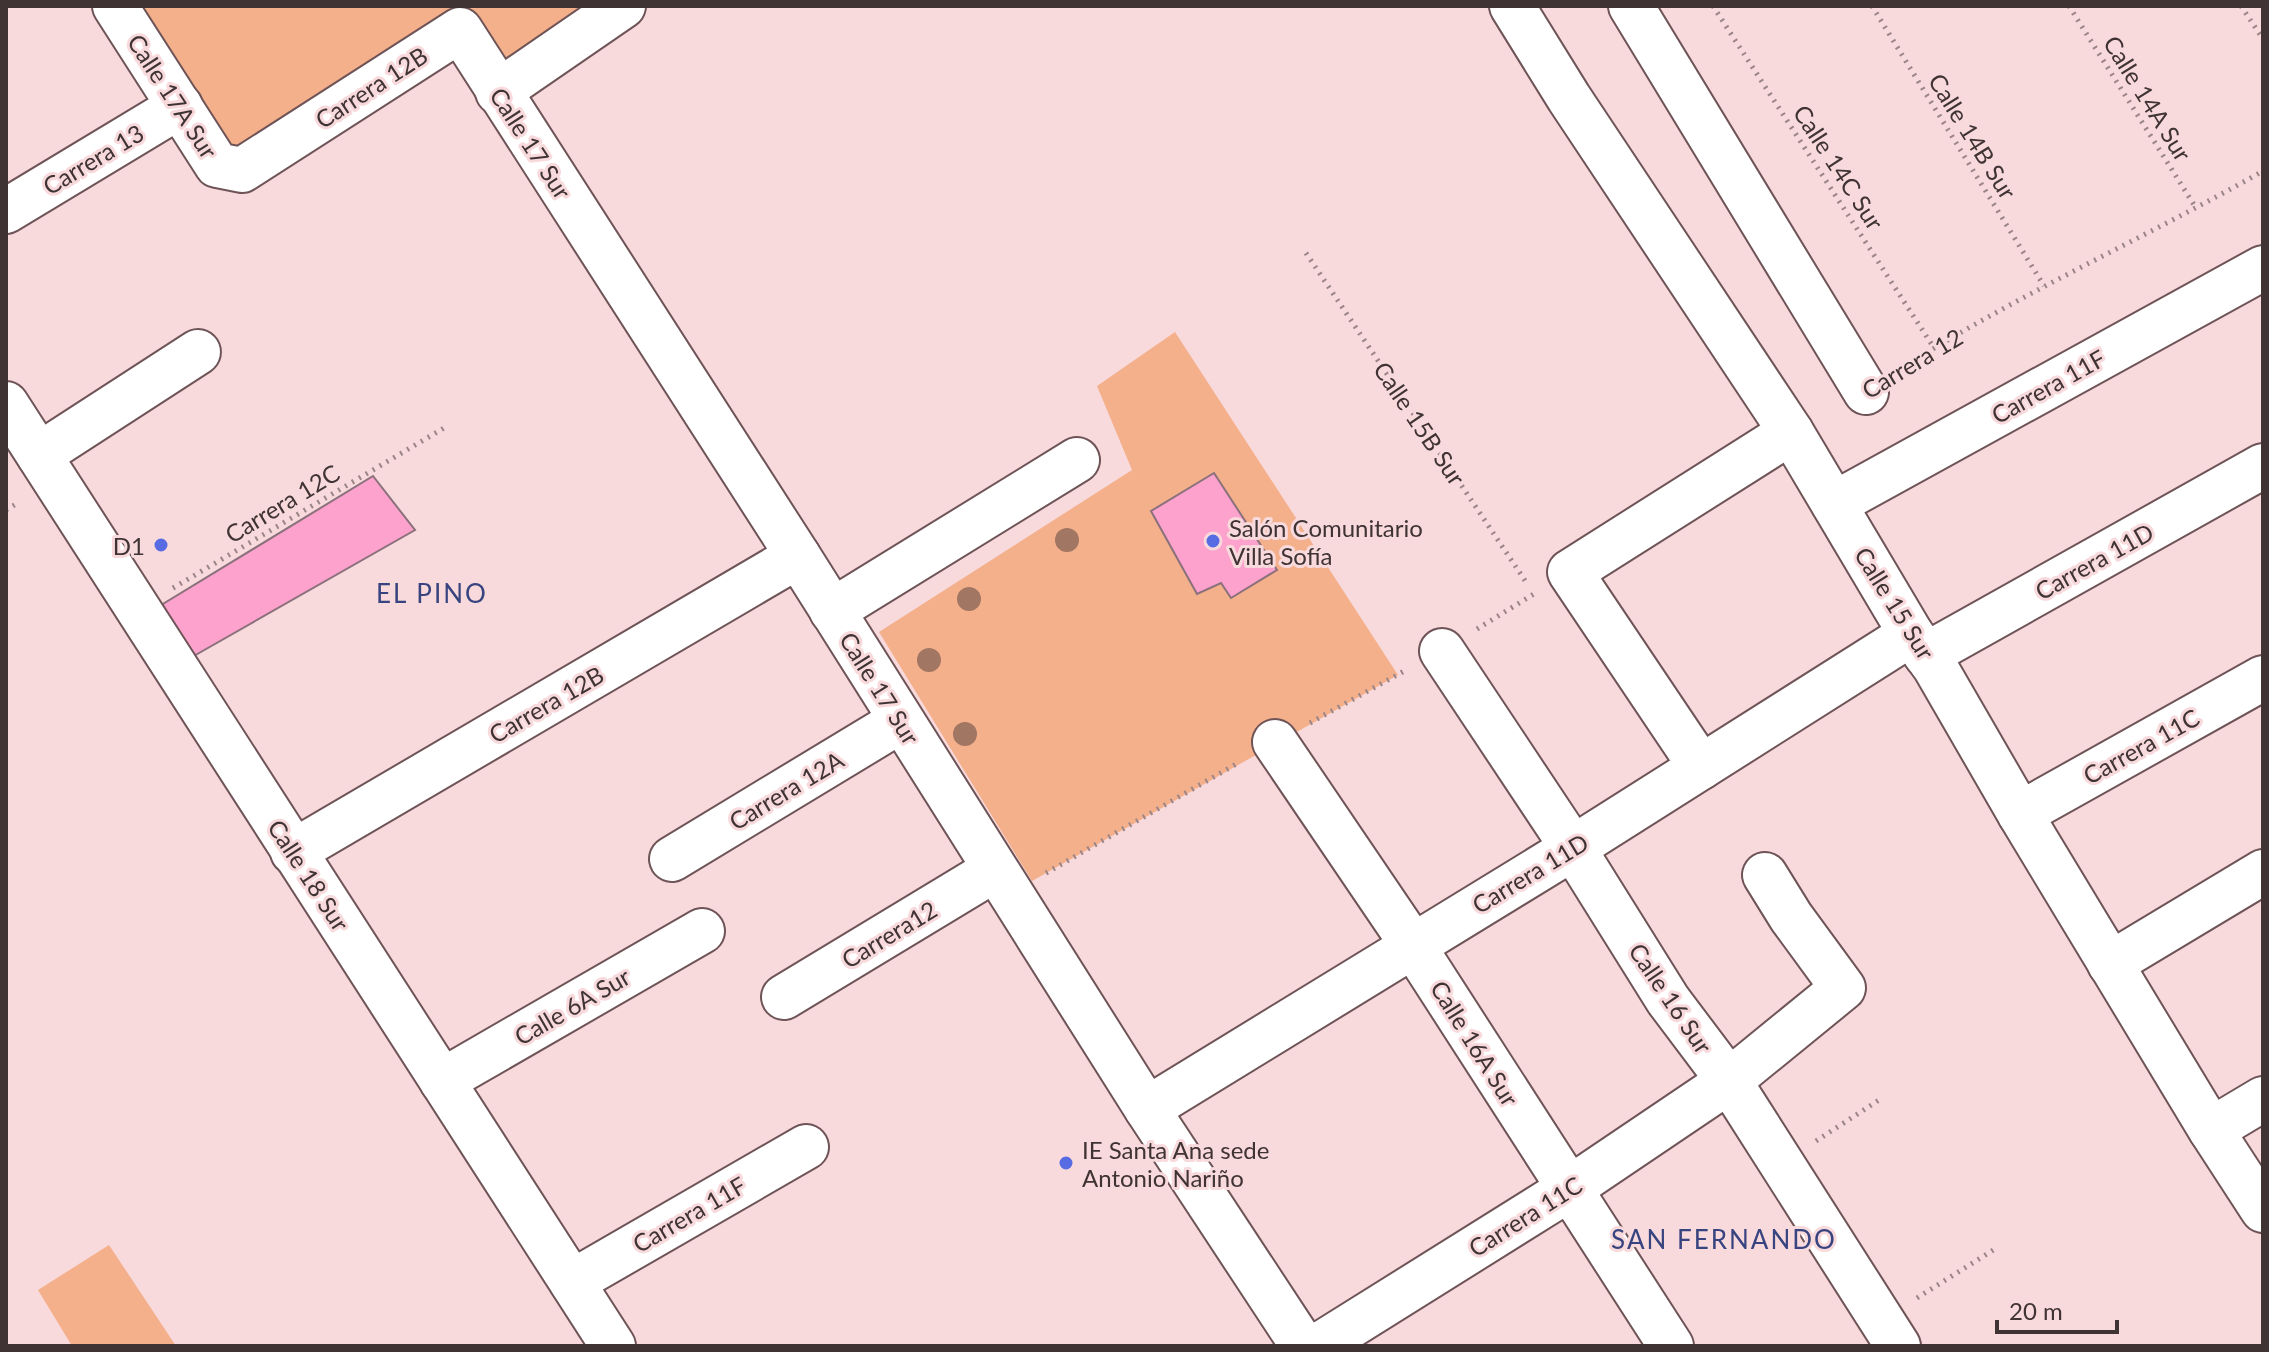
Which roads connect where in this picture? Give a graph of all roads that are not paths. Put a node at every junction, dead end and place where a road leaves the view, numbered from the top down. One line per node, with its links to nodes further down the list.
1 (115, 6): 7 (street, Calle 17A Sur)
2 (623, 6): 6 (street)
3 (1512, 6): 14 (street, Calle 15 Sur)
4 (1631, 6): 12 (street)
5 (460, 30): 6 (street, Calle 17 Sur); 8 (street, Carrera 12B)
6 (498, 92): 19 (street, Calle 17 Sur)
7 (180, 106): 8 (street, Calle 17A Sur); 9 (street, Carrera 13)
8 (242, 170)
9 (6, 211)
10 (2263, 268): 18 (street, Carrera 11F)
11 (198, 352): 15 (street)
12 (1866, 392)
13 (6, 404): 15 (street, Calle 18 Sur)
14 (1791, 432): 18 (street, Calle 15 Sur); 26 (street)
15 (39, 455): 29 (street, Calle 18 Sur)
16 (1077, 460): 20 (street)
17 (2263, 466): 21 (street, Carrera 11D)
18 (1834, 504): 21 (street, Calle 15 Sur)
19 (798, 556): 20 (street, Calle 17 Sur); 29 (street, Carrera 12B)
20 (832, 611): 24 (street, Calle 17 Sur)
21 (1919, 645): 26 (street, Carrera 11D); 27 (street, Calle 15 Sur)
22 (1442, 651): 28 (street, Calle 16 Sur)
23 (2263, 678): 27 (street, Carrera 11C)
24 (900, 721): 30 (street, Carrera 12A); 31 (street, Calle 17 Sur)
25 (1275, 742): 35 (street, Calle 16A Sur)
26 (1701, 767): 28 (street, Carrera 11D)
27 (2020, 814): 36 (street, Calle 15 Sur)
28 (1573, 848): 35 (street, Carrera 11D); 39 (street, Calle 16 Sur)
29 (293, 852): 38 (street, Calle 18 Sur)
30 (672, 859)
31 (994, 870): 37 (street, Carrera12); 41 (street, Calle 17 Sur)
32 (2263, 872): 36 (street)
33 (1765, 875): 39 (street, Carrera 11C)
34 (702, 931): 38 (street, Calle 6A Sur)
35 (1412, 944): 41 (street, Carrera 11D); 44 (street, Calle 16A Sur)
36 (2110, 964): 42 (street, Calle 15 Sur)
37 (784, 997)
38 (442, 1081): 46 (street, Calle 18 Sur)
39 (1729, 1081): 44 (street, Carrera 11C); 47 (street, Calle 16 Sur)
40 (2263, 1099): 42 (street)
41 (1147, 1109): 49 (street, Calle 17 Sur)
42 (2211, 1130): 45 (street, Calle 15 Sur)
43 (806, 1147): 46 (street, Carrera 11F)
44 (1569, 1189): 50 (street, Carrera 11C); 51 (street, Calle 16A Sur)
45 (2263, 1210)
46 (572, 1282): 48 (street, Calle 18 Sur)
47 (1890, 1333)
48 (613, 1346)
49 (1303, 1346)
50 (1318, 1346)
51 (1671, 1346)

